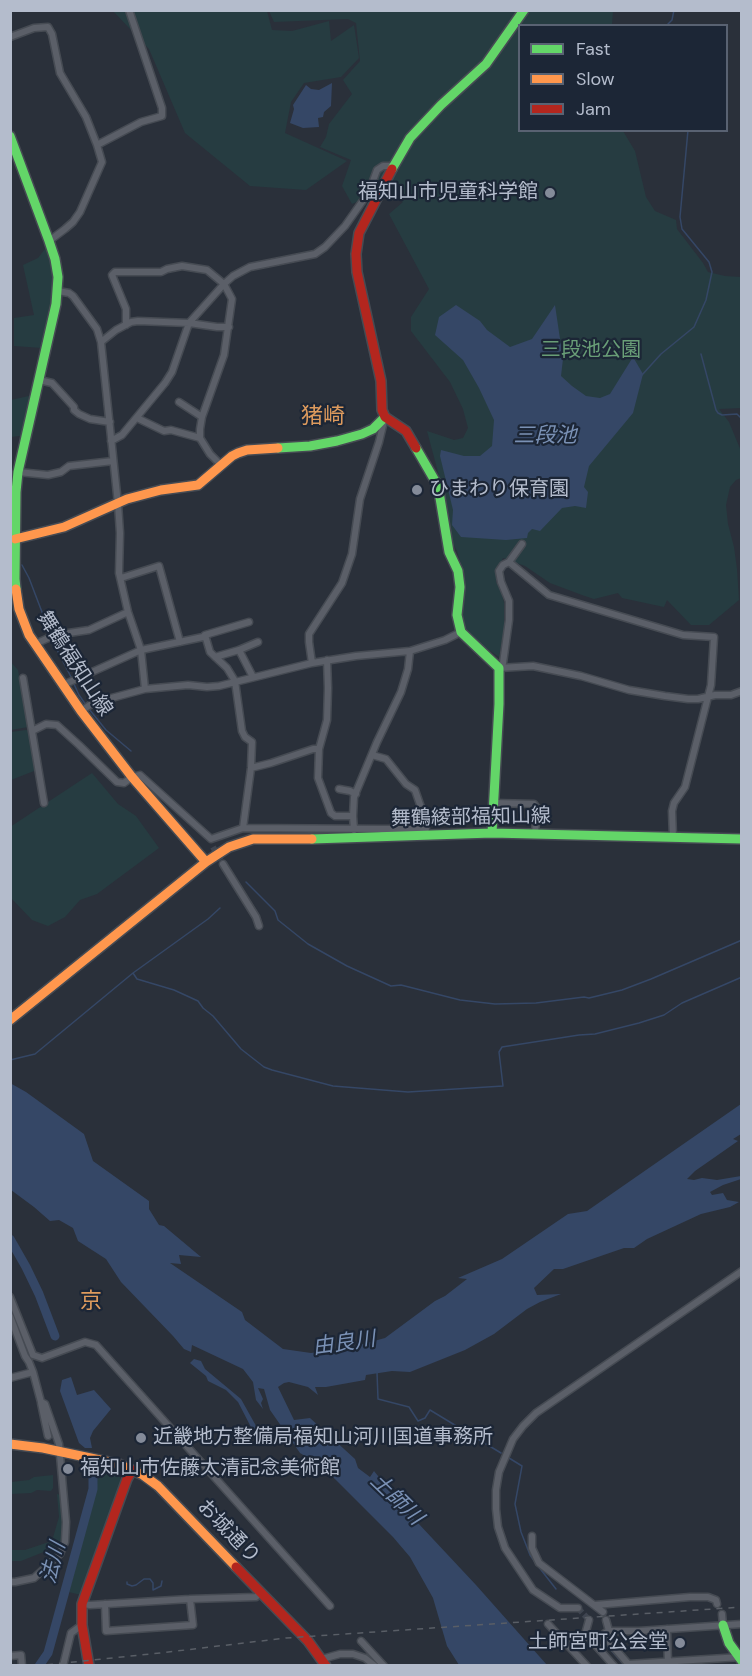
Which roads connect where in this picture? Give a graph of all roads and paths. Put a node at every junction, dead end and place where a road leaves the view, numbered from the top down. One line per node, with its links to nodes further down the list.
1 (129, 10): 5 (street)
2 (524, 10): 6 (main road)
3 (10, 37): 5 (street)
4 (10, 136): 7 (main road, 舞鶴福知山線)
5 (97, 145): 7 (street)
6 (393, 166): 8 (street); 17 (main road)
7 (49, 241): 9 (main road, 舞鶴福知山線)
8 (224, 284): 10 (street); 11 (street); 12 (street)
9 (58, 291): 13 (street); 14 (main road, 舞鶴福知山線)
10 (189, 322): 11 (street); 12 (street); 18 (street)
11 (126, 325): 13 (street)
12 (229, 327): 16 (street)
13 (101, 342): 19 (street)
14 (39, 380): 19 (street); 24 (main road, 舞鶴福知山線)
15 (179, 402): 16 (street)
16 (202, 417): 20 (street)
17 (385, 417): 23 (main road); 32 (main road); 42 (street)
18 (137, 418): 20 (street); 21 (street)
19 (110, 422): 21 (street)
20 (200, 438): 23 (street)
21 (111, 441): 22 (street)
22 (113, 460): 24 (street); 25 (street)
23 (221, 465): 25 (main road)
24 (18, 472): 26 (main road, 舞鶴福知山線)
25 (118, 504): 26 (main road); 29 (street)
26 (15, 539): 36 (main road, 舞鶴福知山線)
27 (522, 544): 28 (street)
28 (509, 562): 43 (street); 50 (street)
29 (121, 578): 30 (street); 34 (street)
30 (128, 612): 36 (street); 37 (street)
31 (249, 622): 33 (street)
32 (461, 632): 39 (street); 43 (main road)
33 (205, 635): 34 (street); 40 (street)
34 (180, 642): 37 (street)
35 (258, 642): 38 (street)
36 (35, 644): 47 (main road, 舞鶴福知山線)
37 (141, 650): 47 (street); 48 (street)
38 (239, 650): 40 (street); 44 (street)
39 (410, 651): 41 (street); 54 (street)
40 (215, 657): 46 (street)
41 (327, 660): 42 (street); 53 (street)
42 (312, 663): 44 (street)
43 (499, 668): 50 (street); 60 (main road)
44 (253, 677): 46 (street)
45 (23, 678): 52 (street)
46 (235, 681): 48 (street); 55 (street)
47 (63, 685): 51 (main road, 舞鶴福知山線)
48 (145, 689): 51 (street)
49 (741, 691): 50 (street)
50 (707, 697): 68 (street)
51 (81, 711): 56 (main road, 舞鶴福知山線)
52 (32, 731): 56 (street); 59 (street)
53 (319, 750): 55 (street); 61 (street)
54 (372, 755): 58 (street); 64 (street)
55 (251, 768): 62 (street)
56 (132, 777): 69 (street); 73 (main road, 舞鶴福知山線)
57 (339, 789): 58 (street)
58 (356, 794): 61 (street)
59 (44, 803)
60 (494, 803): 66 (main road); 67 (street)
61 (353, 816): 63 (street)
62 (243, 828): 63 (street); 69 (street)
63 (354, 830): 65 (street)
64 (426, 832): 65 (main road, 舞鶴綾部福知山線); 66 (main road, 舞鶴綾部福知山線)
65 (383, 833): 73 (main road, 舞鶴綾部福知山線)
66 (492, 833): 67 (main road, 舞鶴綾部福知山線)
67 (535, 834): 68 (main road, 舞鶴綾部福知山線)
68 (673, 837): 70 (main road, 舞鶴綾部福知山線)
69 (211, 839): 71 (street)
70 (741, 839)
71 (213, 847)
72 (223, 864): 74 (street)
73 (202, 866): 75 (main road)
74 (259, 926)
75 (10, 1020)
76 (741, 1271): 96 (street)
77 (10, 1297): 79 (street)
78 (10, 1316): 79 (street)
79 (31, 1358): 80 (street); 95 (street)
80 (33, 1372): 81 (street); 82 (street)
81 (10, 1378)
82 (41, 1402): 83 (street); 85 (street)
83 (48, 1436)
84 (10, 1444): 85 (main road, お城通り)
85 (60, 1451): 86 (main road, お城通り); 88 (street)
86 (132, 1470): 89 (main road, お城通り); 91 (main road)
87 (532, 1536): 94 (street)
88 (10, 1582)
89 (261, 1592): 90 (street); 110 (main road, お城通り)
90 (190, 1599): 92 (street); 92 (street)
91 (82, 1604): 92 (street); 103 (main road)
92 (105, 1604)
93 (717, 1604): 94 (street)
94 (595, 1605): 97 (street)
95 (330, 1606)
96 (578, 1608)
97 (603, 1612)
98 (722, 1614): 104 (street)
99 (589, 1620): 118 (street)
100 (606, 1620): 106 (street)
101 (548, 1624): 117 (street)
102 (741, 1624): 104 (street)
103 (82, 1625): 113 (street); 114 (main road)
104 (723, 1625): 105 (street); 109 (main road)
105 (666, 1629): 106 (street); 111 (street)
106 (609, 1631): 119 (street)
107 (361, 1641): 116 (street)
108 (10, 1656): 112 (street)
109 (740, 1660): 111 (street)
110 (324, 1662): 115 (street)
111 (668, 1664): 119 (street)
112 (22, 1665)
113 (63, 1665)
114 (89, 1665)
115 (375, 1665)
116 (384, 1665)
117 (587, 1665)
118 (614, 1665)
119 (630, 1665)

